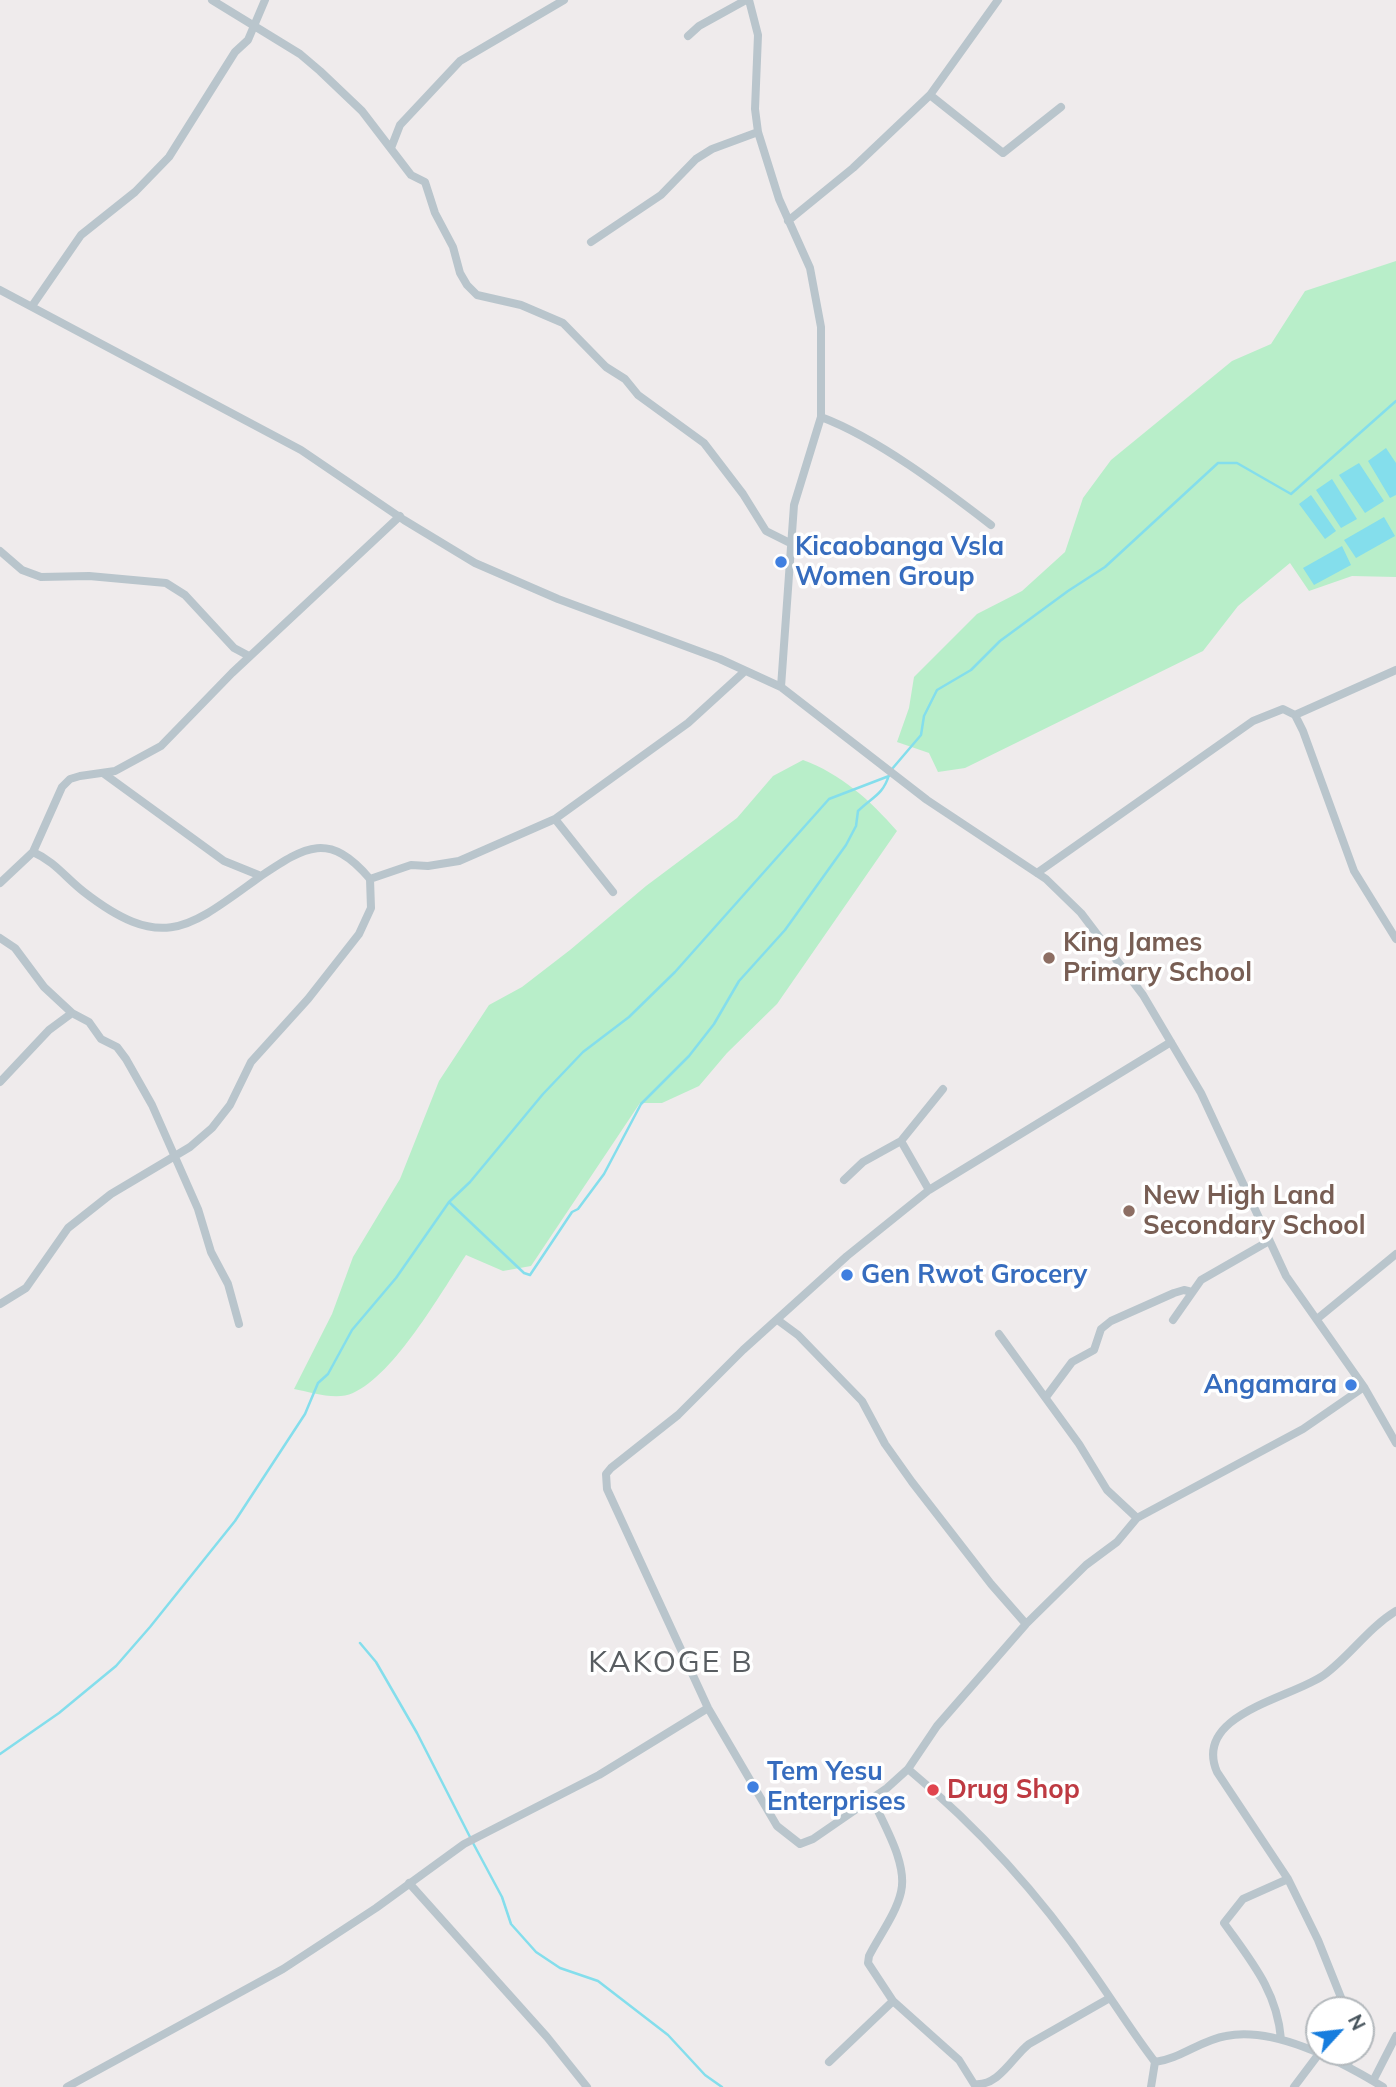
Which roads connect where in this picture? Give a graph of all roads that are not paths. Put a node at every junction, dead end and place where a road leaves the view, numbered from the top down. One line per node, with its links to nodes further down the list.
1 (212, 0): 6 (street)
2 (265, 0): 6 (street)
3 (564, 0): 11 (street)
4 (747, 0): 7 (street); 10 (street)
5 (998, 0): 8 (street)
6 (255, 28): 11 (street); 15 (street)
7 (688, 36)
8 (930, 94): 9 (street); 12 (street)
9 (1061, 107)
10 (758, 132): 12 (street); 13 (street)
11 (390, 148): 19 (street)
12 (788, 221): 16 (street)
13 (591, 242)
14 (0, 290): 15 (street)
15 (32, 306): 17 (street)
16 (821, 417): 18 (street); 19 (street)
17 (400, 516): 21 (street); 23 (street)
18 (991, 525)
19 (792, 544): 24 (street)
20 (0, 551): 21 (street)
21 (249, 656): 26 (street)
22 (1396, 670): 25 (street)
23 (746, 671): 24 (street); 27 (street)
24 (781, 687): 29 (street)
25 (1295, 715): 29 (street); 34 (street)
26 (103, 773): 28 (street); 30 (street)
27 (555, 819): 31 (street); 33 (street)
28 (33, 852): 30 (street); 32 (street)
29 (1037, 873): 37 (street)
30 (261, 876): 31 (street)
31 (370, 878): 41 (street)
32 (0, 883)
33 (613, 892)
34 (1396, 939)
35 (3, 942): 36 (street)
36 (72, 1013): 38 (street); 41 (street)
37 (1171, 1042): 43 (street); 44 (street)
38 (0, 1082)
39 (943, 1089): 40 (street)
40 (901, 1141): 42 (street); 43 (street)
41 (173, 1155): 47 (street); 51 (street)
42 (844, 1180)
43 (929, 1189): 50 (street)
44 (1269, 1241): 46 (street); 48 (street)
45 (1396, 1254): 48 (street)
46 (1192, 1292): 49 (street); 54 (street)
47 (0, 1304)
48 (1317, 1319): 53 (street)
49 (1173, 1320)
50 (779, 1321): 58 (street); 59 (street)
51 (239, 1324)
52 (999, 1334): 54 (street)
53 (1364, 1387): 55 (street); 56 (street)
54 (1046, 1397): 56 (street)
55 (1396, 1443)
56 (1137, 1518): 58 (street)
57 (1396, 1611): 62 (street)
58 (1026, 1624): 60 (street)
59 (708, 1708): 61 (street); 63 (street)
60 (908, 1769): 61 (street); 65 (street)
61 (872, 1798): 66 (street)
62 (1288, 1879): 64 (street); 68 (street)
63 (409, 1883): 75 (street); 77 (street)
64 (1340, 1996)
65 (1108, 1998): 66 (street); 71 (street)
66 (893, 2001): 70 (street)
67 (1396, 2036): 74 (street)
68 (1281, 2039): 69 (street); 71 (street)
69 (1305, 2049)
70 (829, 2062)
71 (1155, 2062): 78 (street)
72 (1309, 2066): 79 (street)
73 (1348, 2066): 74 (street)
74 (1373, 2081): 80 (street)
75 (83, 2083): 76 (street)
76 (67, 2087)
77 (587, 2087)
78 (1151, 2087)
79 (1294, 2087)
80 (1382, 2087)

